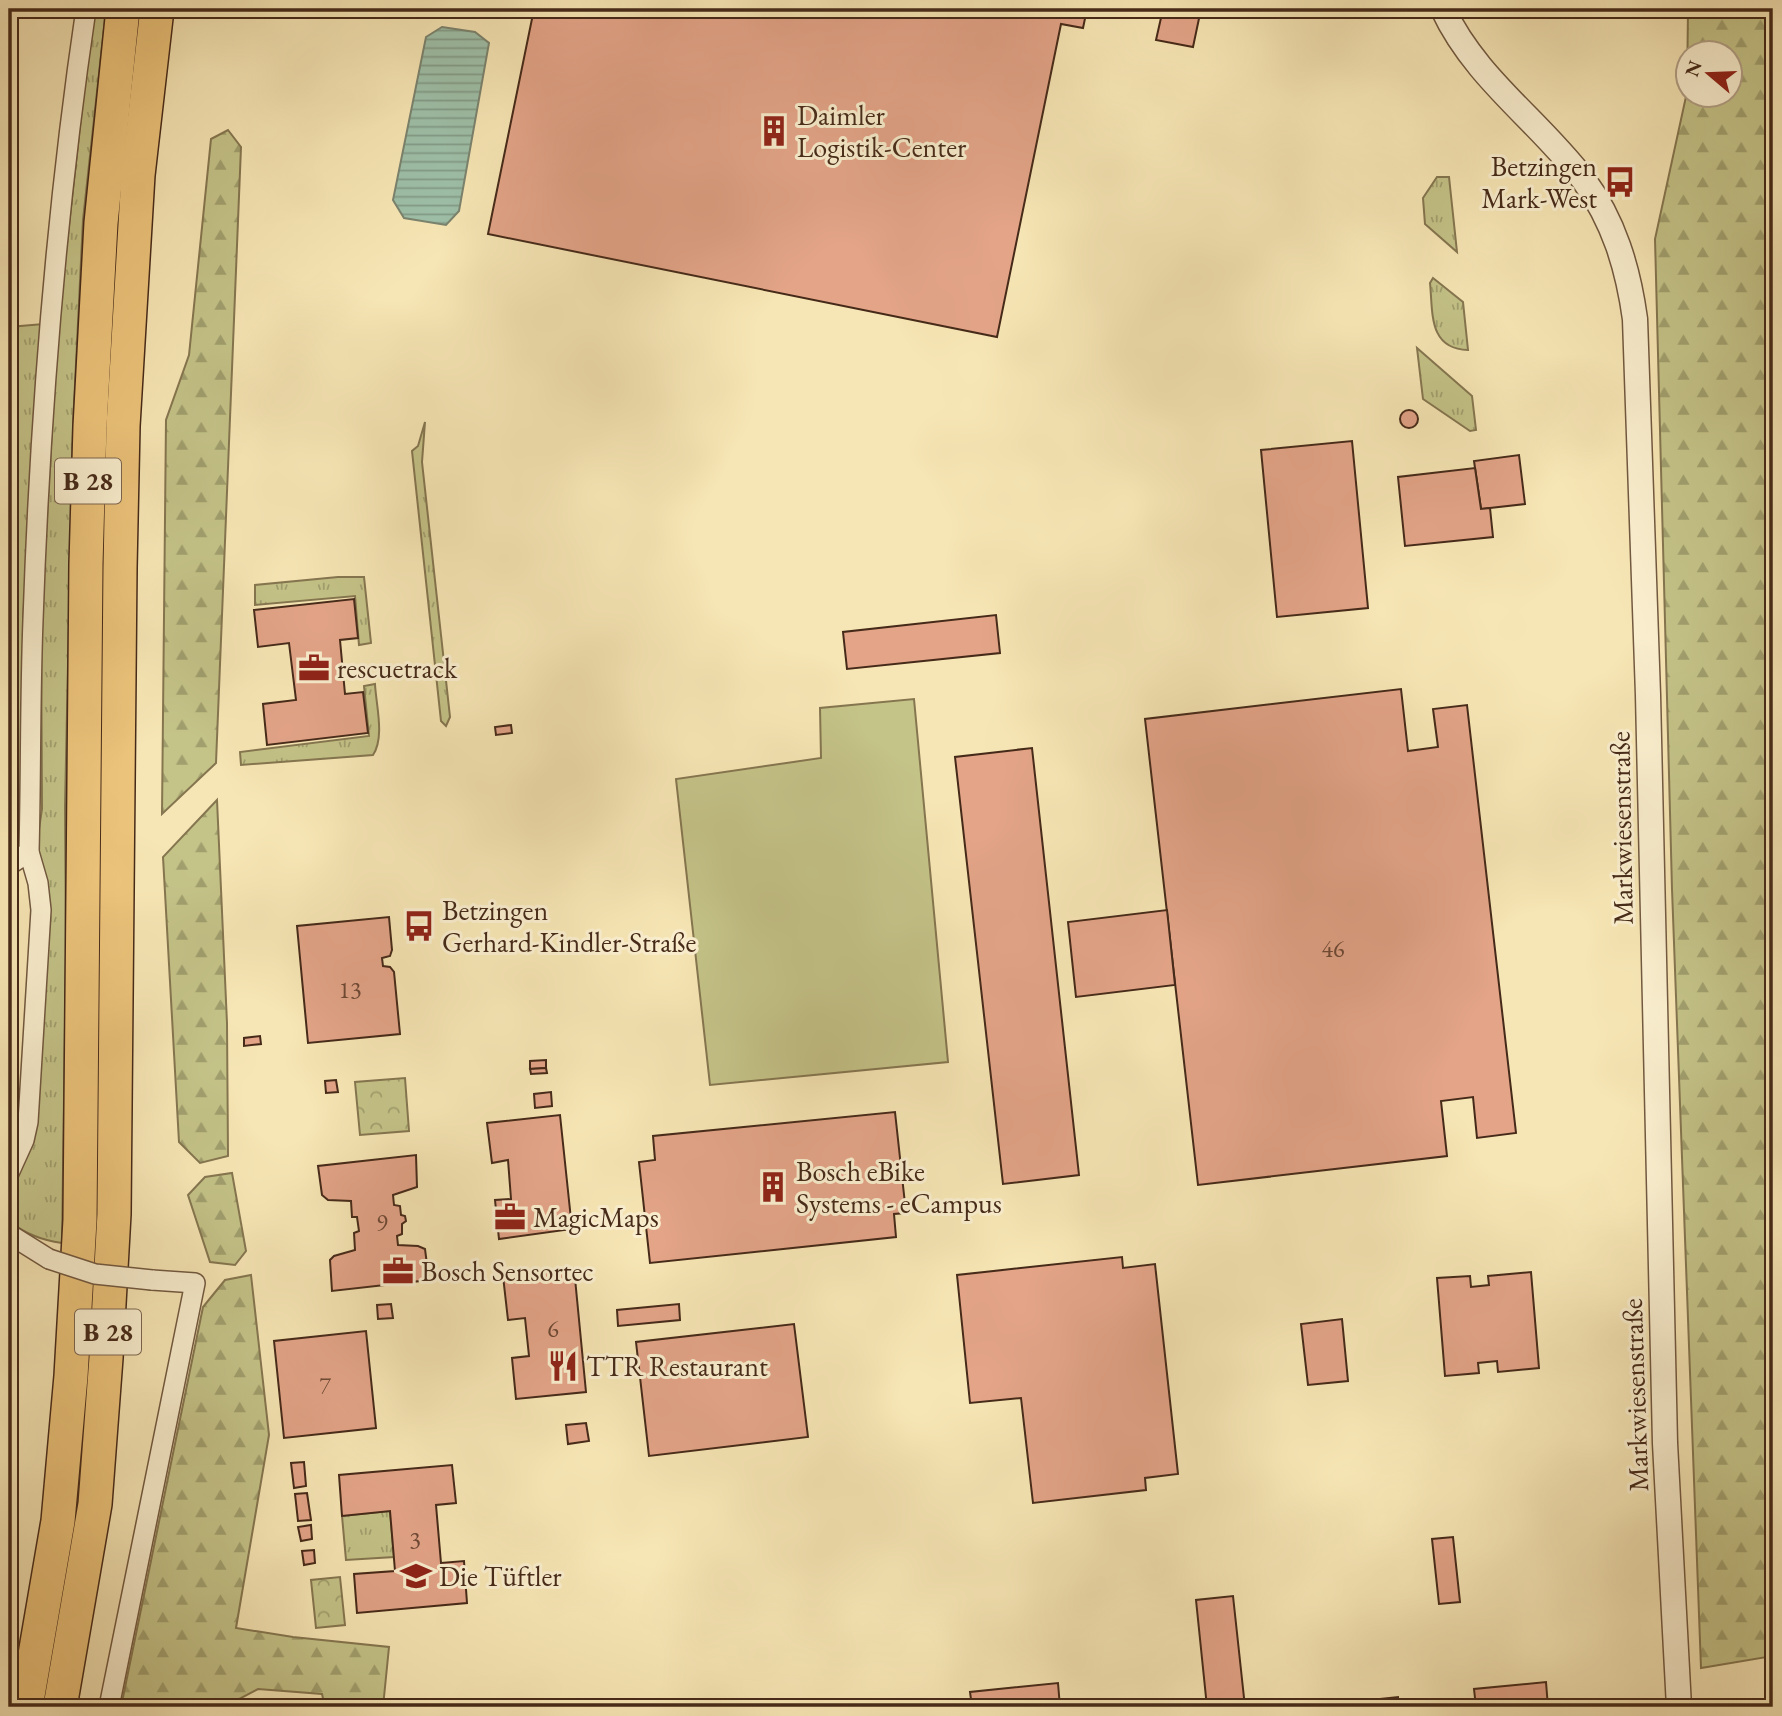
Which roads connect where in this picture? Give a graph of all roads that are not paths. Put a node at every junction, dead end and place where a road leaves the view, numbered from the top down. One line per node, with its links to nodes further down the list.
1 (86, 9): 5 (street)
2 (123, 9): 9 (highway, B 28)
3 (157, 9): 10 (highway, B 28)
4 (1443, 9): 12 (street, Markwiesenstraße)
5 (29, 852): 6 (street); 7 (street)
6 (9, 865)
7 (9, 1173)
8 (9, 1234): 11 (street, bridge)
9 (26, 1707)
10 (60, 1707)
11 (109, 1707)
12 (1679, 1707)

